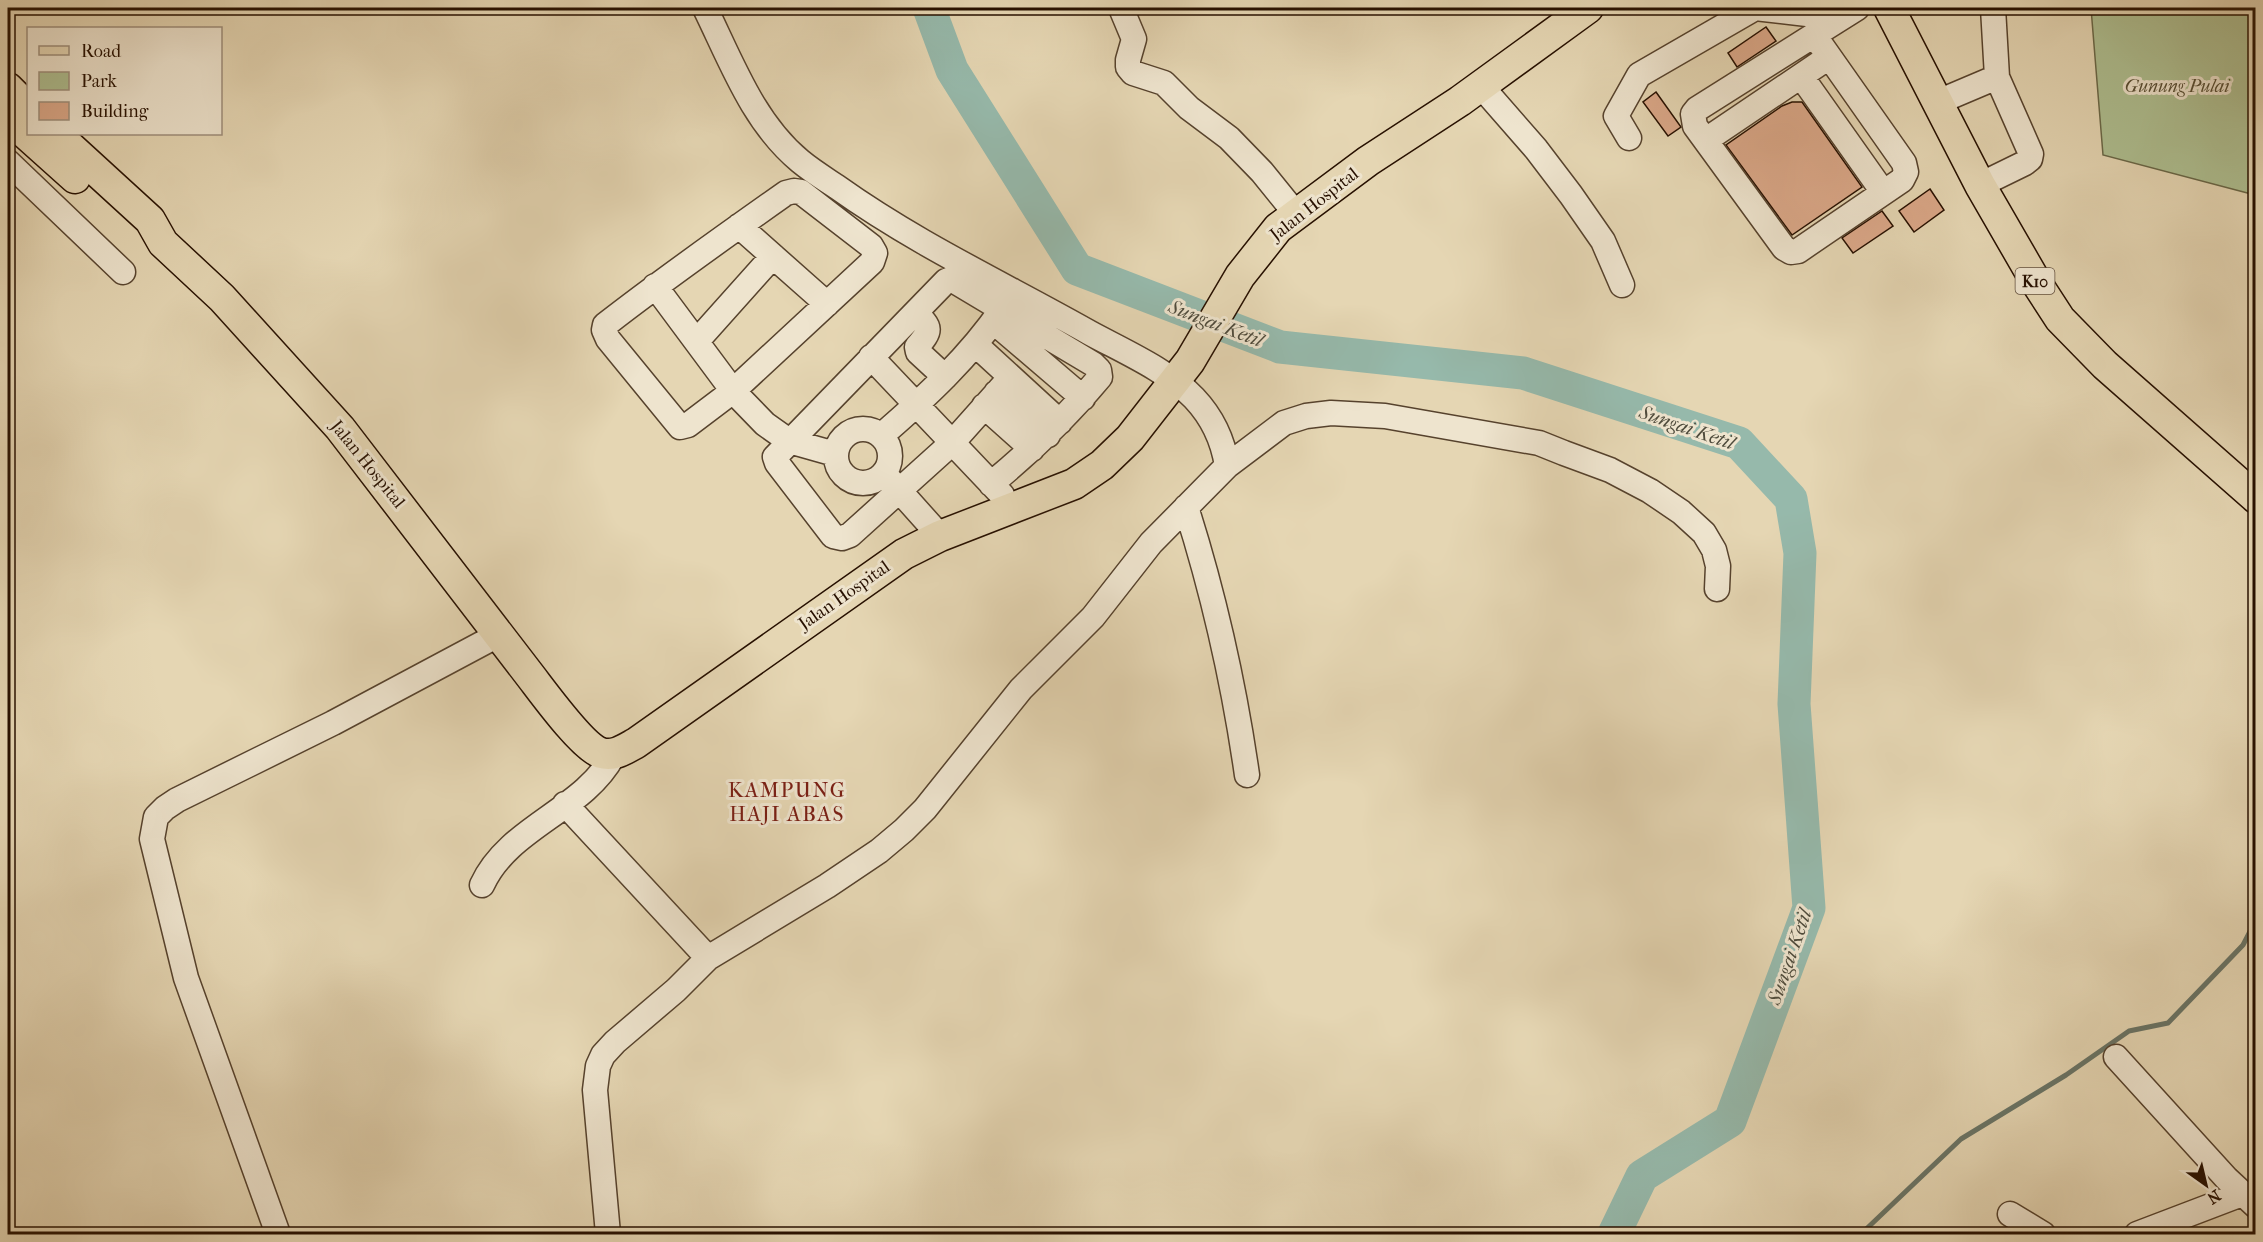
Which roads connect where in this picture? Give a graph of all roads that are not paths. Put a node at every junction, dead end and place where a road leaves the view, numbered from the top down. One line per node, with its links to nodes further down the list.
1 (705, 8): 38 (street)
2 (1121, 8): 25 (street)
3 (1588, 8): 12 (main road, Jalan Hospital)
4 (1817, 8): 20 (street)
5 (1857, 8): 8 (street)
6 (1889, 8): 14 (main road, K10)
7 (1993, 8): 11 (street)
8 (1814, 35): 9 (street); 21 (street)
9 (1829, 57): 10 (street); 24 (street)
10 (1801, 76): 21 (street); 24 (street)
11 (1997, 76): 14 (street); 23 (street)
12 (1481, 86): 25 (main road, Jalan Hospital); 30 (street)
13 (8, 88): 15 (main road)
14 (1938, 102): 23 (main road, K10)
15 (27, 107)
16 (8, 109): 17 (main road)
17 (27, 113)
18 (8, 118): 27 (main road, Jalan Hospital)
19 (57, 135): 27 (main road, Jalan Hospital)
20 (1629, 138)
21 (1706, 140): 24 (street)
22 (8, 162): 29 (street)
23 (1980, 185): 53 (main road, K10)
24 (1883, 192)
25 (1296, 214): 38 (main road, Jalan Hospital)
26 (739, 226): 28 (street); 31 (street); 32 (street)
27 (163, 243): 58 (main road, Jalan Hospital)
28 (773, 256): 32 (street); 35 (street)
29 (123, 272)
30 (1622, 285)
31 (655, 286): 35 (street); 40 (street)
32 (827, 304): 40 (street)
33 (915, 313): 34 (street); 37 (street); 39 (street)
34 (998, 316): 36 (street); 42 (street); 42 (street)
35 (697, 340): 40 (street)
36 (976, 345): 39 (street); 41 (street)
37 (871, 357): 43 (street); 46 (street)
38 (1182, 371): 49 (street); 54 (main road, Jalan Hospital)
39 (945, 377): 43 (street)
40 (733, 391): 46 (street)
41 (997, 392): 45 (street); 45 (street); 47 (street)
42 (1083, 398): 45 (street)
43 (917, 405): 44 (street); 47 (street)
44 (882, 435): 48 (street); 50 (street)
45 (1047, 435): 51 (street)
46 (789, 441): 48 (street); 52 (street)
47 (952, 443): 51 (street); 52 (street)
48 (835, 454): 50 (street)
49 (1227, 466): 55 (street); 57 (street)
50 (884, 473): 52 (street)
51 (992, 484): 54 (street)
52 (900, 492): 56 (street)
53 (2256, 498)
54 (1014, 507): 56 (main road, Jalan Hospital)
55 (1186, 507): 60 (street); 63 (street)
56 (940, 536): 59 (main road, Jalan Hospital)
57 (1718, 589)
58 (498, 635): 59 (main road, Jalan Hospital); 67 (street)
59 (614, 754): 61 (street)
60 (1246, 776)
61 (565, 804): 62 (street); 63 (street)
62 (482, 885)
63 (708, 958): 68 (street)
64 (2116, 1057): 65 (street)
65 (2249, 1200): 70 (street)
66 (2010, 1214): 69 (street)
67 (278, 1234)
68 (608, 1234)
69 (2043, 1234)
70 (2137, 1234)

